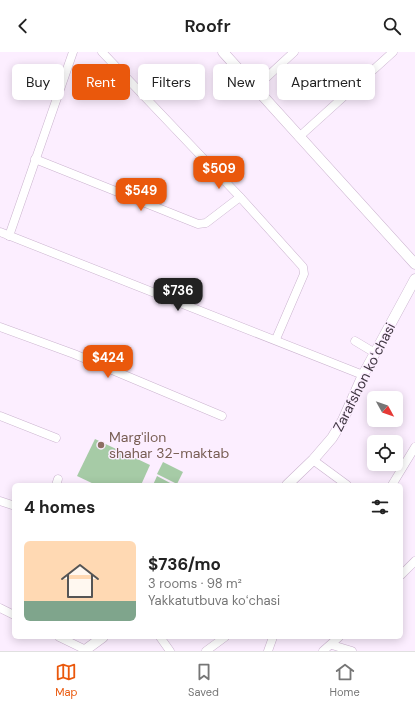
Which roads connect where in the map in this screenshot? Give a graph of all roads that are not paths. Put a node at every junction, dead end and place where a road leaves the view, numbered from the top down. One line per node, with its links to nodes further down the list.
1 (73, 52): 10 (street)
2 (102, 52): 11 (street)
3 (223, 52): 6 (main road)
4 (294, 52): 7 (street)
5 (393, 52): 9 (street)
6 (234, 64)
7 (269, 75)
8 (266, 100): 9 (main road)
9 (299, 137): 14 (main road)
10 (34, 159): 11 (street); 13 (street)
11 (240, 197): 17 (street)
12 (0, 232): 13 (street)
13 (9, 236): 17 (street)
14 (415, 264)
15 (415, 279): 19 (main road, Zarafshon koʻchasi)
16 (0, 327): 22 (street)
17 (276, 339): 20 (street)
18 (355, 341): 19 (street)
19 (375, 353): 20 (main road, Zarafshon koʻchasi)
20 (363, 375): 25 (main road, Zarafshon koʻchasi)
21 (0, 416): 23 (street)
22 (222, 416)
23 (56, 438)
24 (415, 447): 28 (street)
25 (313, 460): 26 (main road, Zarafshon koʻchasi); 27 (street)
26 (289, 483)
27 (345, 483)
28 (393, 483)
29 (0, 500): 30 (street)
30 (12, 505)
31 (415, 561): 32 (street)
32 (403, 573)
33 (0, 608): 34 (street)
34 (12, 614)
35 (100, 639): 42 (main road)
36 (161, 639): 43 (street)
37 (222, 639): 44 (street)
38 (272, 639): 45 (street)
39 (338, 639): 41 (street)
40 (72, 640): 42 (street)
41 (332, 645): 46 (street); 47 (street)
42 (85, 651)
43 (170, 651)
44 (206, 651)
45 (268, 651)
46 (323, 651)
47 (352, 651)

